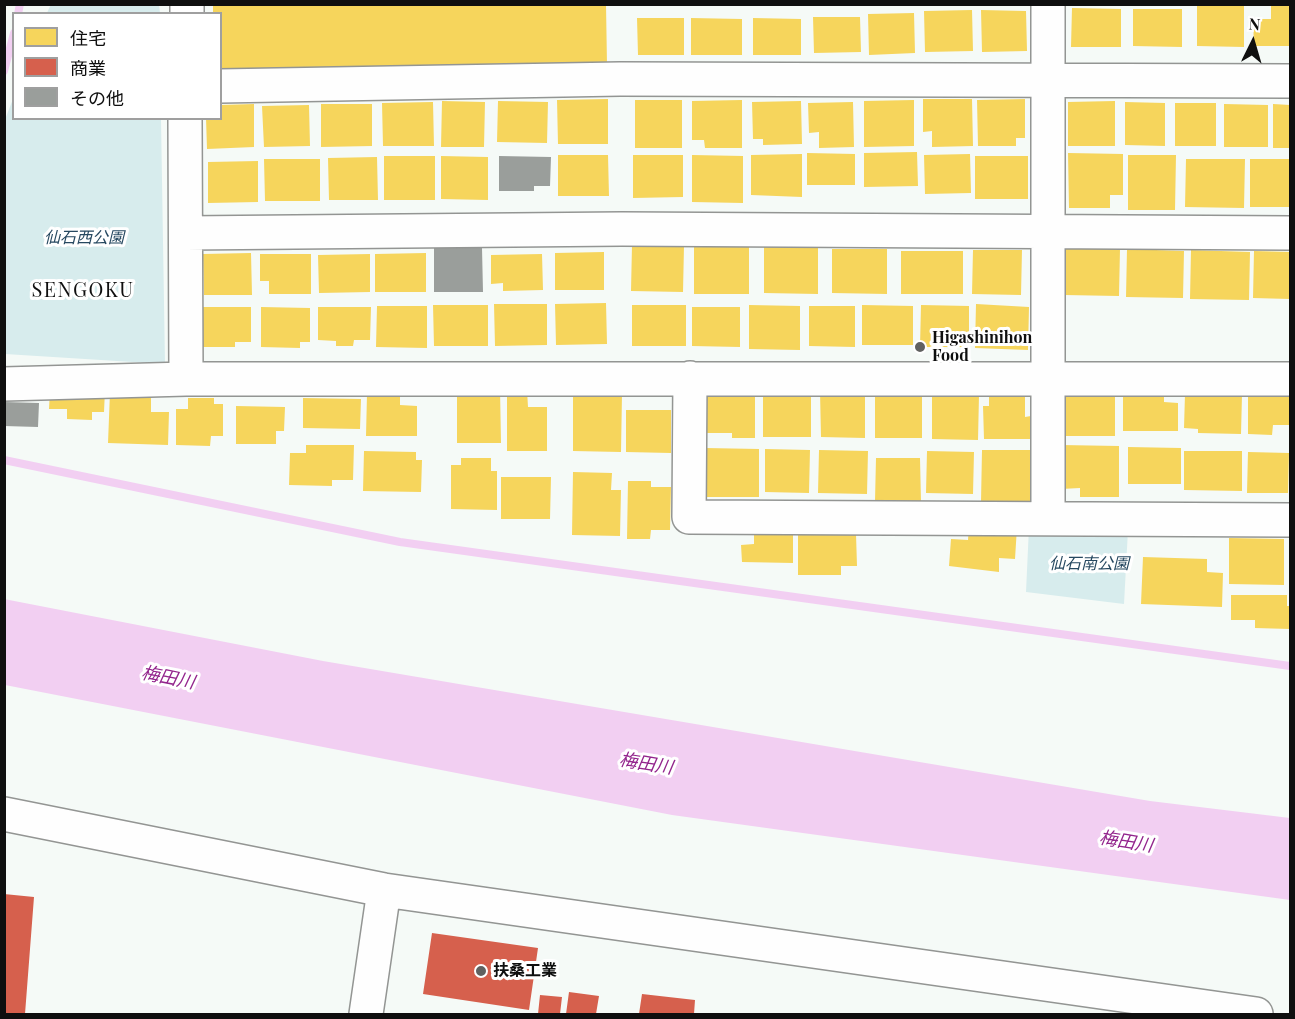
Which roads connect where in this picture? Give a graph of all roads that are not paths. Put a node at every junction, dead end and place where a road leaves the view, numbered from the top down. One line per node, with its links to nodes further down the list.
1 (1048, 4): 2 (street)
2 (1048, 80): 3 (street); 4 (street); 6 (street)
3 (1290, 81)
4 (222, 86)
5 (185, 120): 7 (street)
6 (1048, 231): 7 (street); 8 (street); 10 (street)
7 (186, 233): 11 (street)
8 (1290, 233)
9 (690, 378): 10 (street); 11 (street); 14 (street)
10 (1047, 378): 12 (street); 14 (street)
11 (186, 379): 13 (street)
12 (1290, 379)
13 (4, 384)
14 (1048, 518): 15 (street)
15 (1290, 520)
16 (4, 814): 17 (street)
17 (384, 890): 18 (street); 19 (street)
18 (366, 1014)
19 (1256, 1014)

